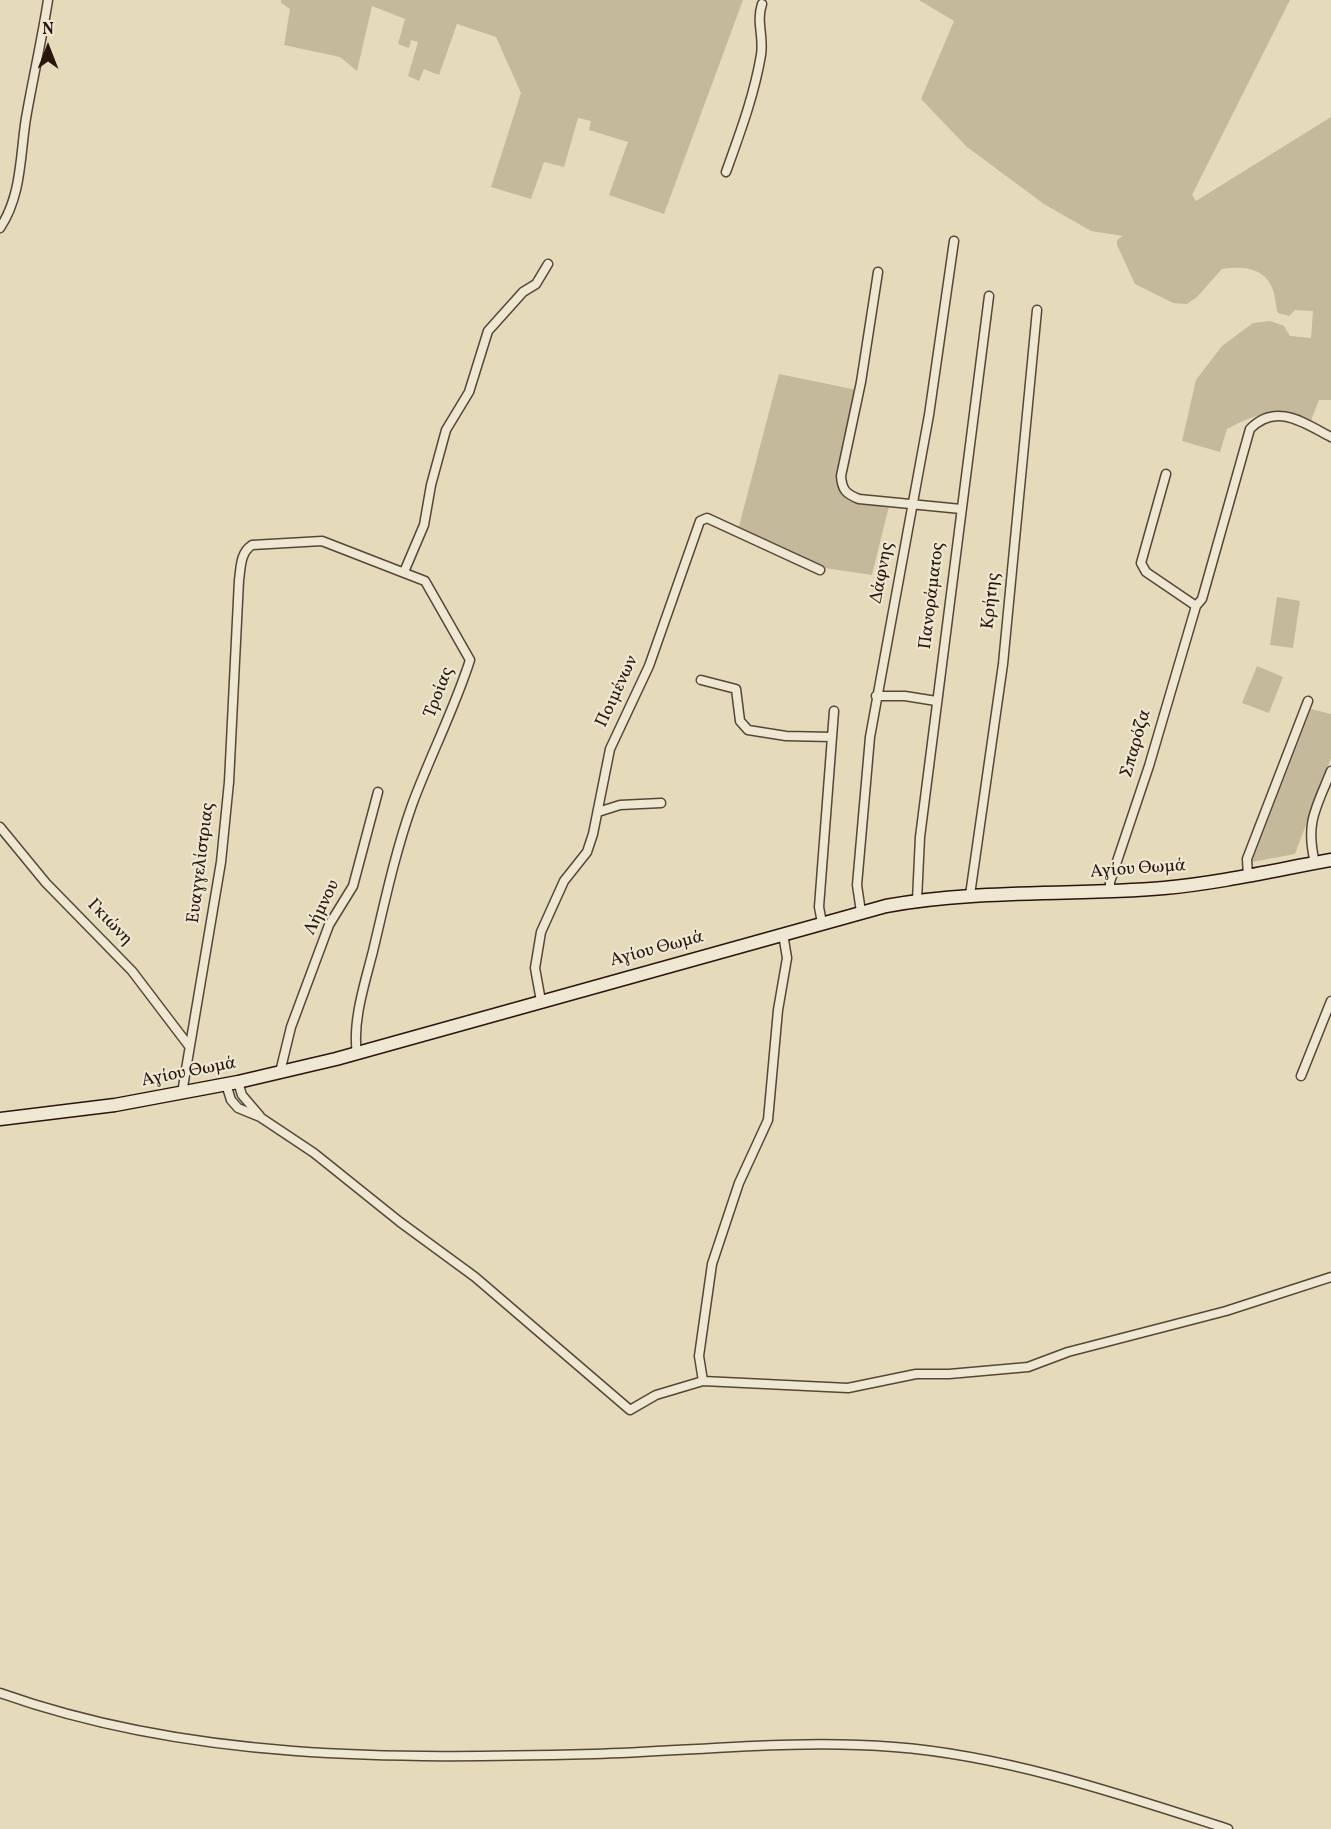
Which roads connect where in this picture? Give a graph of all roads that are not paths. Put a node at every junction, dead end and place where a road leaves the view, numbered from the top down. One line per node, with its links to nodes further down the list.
1 (48, 0): 4 (street)
2 (762, 4): 3 (street)
3 (726, 172)
4 (0, 228)
5 (954, 241): 12 (street, Δάφνης)
6 (548, 264): 15 (street)
7 (878, 272): 12 (street)
8 (990, 296): 13 (street, Πανοράματος)
9 (1037, 310): 33 (street, Κρήτης)
10 (1331, 437): 16 (street, Σπαρόζα)
11 (1166, 474): 16 (street)
12 (913, 504): 13 (street); 19 (street, Δάφνης)
13 (961, 509): 21 (street, Πανοράματος)
14 (820, 570): 27 (street, Ποιμένων)
15 (404, 572): 17 (street, Τροίας); 41 (street, Τροίας)
16 (1196, 606): 32 (street, Σπαρόζα)
17 (236, 634): 40 (street, Ευαγγελίστριας)
18 (701, 680): 23 (street)
19 (876, 696): 21 (street); 35 (street, Δάφνης)
20 (1308, 700): 31 (street)
21 (936, 701): 34 (street, Πανοράματος)
22 (834, 711): 23 (street)
23 (832, 737): 36 (street)
24 (1331, 771): 30 (street)
25 (378, 792): 42 (street, Λήμνου)
26 (661, 803): 27 (street)
27 (598, 813): 38 (street, Ποιμένων)
28 (0, 827): 40 (street, Γκιώνη)
29 (1331, 860): 30 (main road, Αγίου Θωμά)
30 (1315, 863): 31 (main road, Αγίου Θωμά)
31 (1248, 876): 32 (main road, Αγίου Θωμά)
32 (1110, 891): 33 (main road, Αγίου Θωμά)
33 (970, 895): 34 (main road, Αγίου Θωμά)
34 (916, 900): 35 (main road, Αγίου Θωμά)
35 (861, 912): 36 (main road, Αγίου Θωμά)
36 (822, 923): 37 (main road, Αγίου Θωμά)
37 (783, 934): 38 (main road, Αγίου Θωμά); 48 (street)
38 (541, 1001): 41 (main road, Αγίου Θωμά)
39 (1331, 1001): 43 (street)
40 (189, 1046): 45 (street, Ευαγγελίστριας)
41 (357, 1054): 42 (main road, Αγίου Θωμά)
42 (280, 1072): 44 (main road, Αγίου Θωμά)
43 (1301, 1076)
44 (232, 1083): 45 (main road, Αγίου Θωμά); 48 (street)
45 (183, 1093): 46 (main road, Αγίου Θωμά)
46 (0, 1119)
47 (1331, 1277): 48 (street)
48 (703, 1381)
49 (0, 1693): 50 (street)
50 (1228, 1829)

